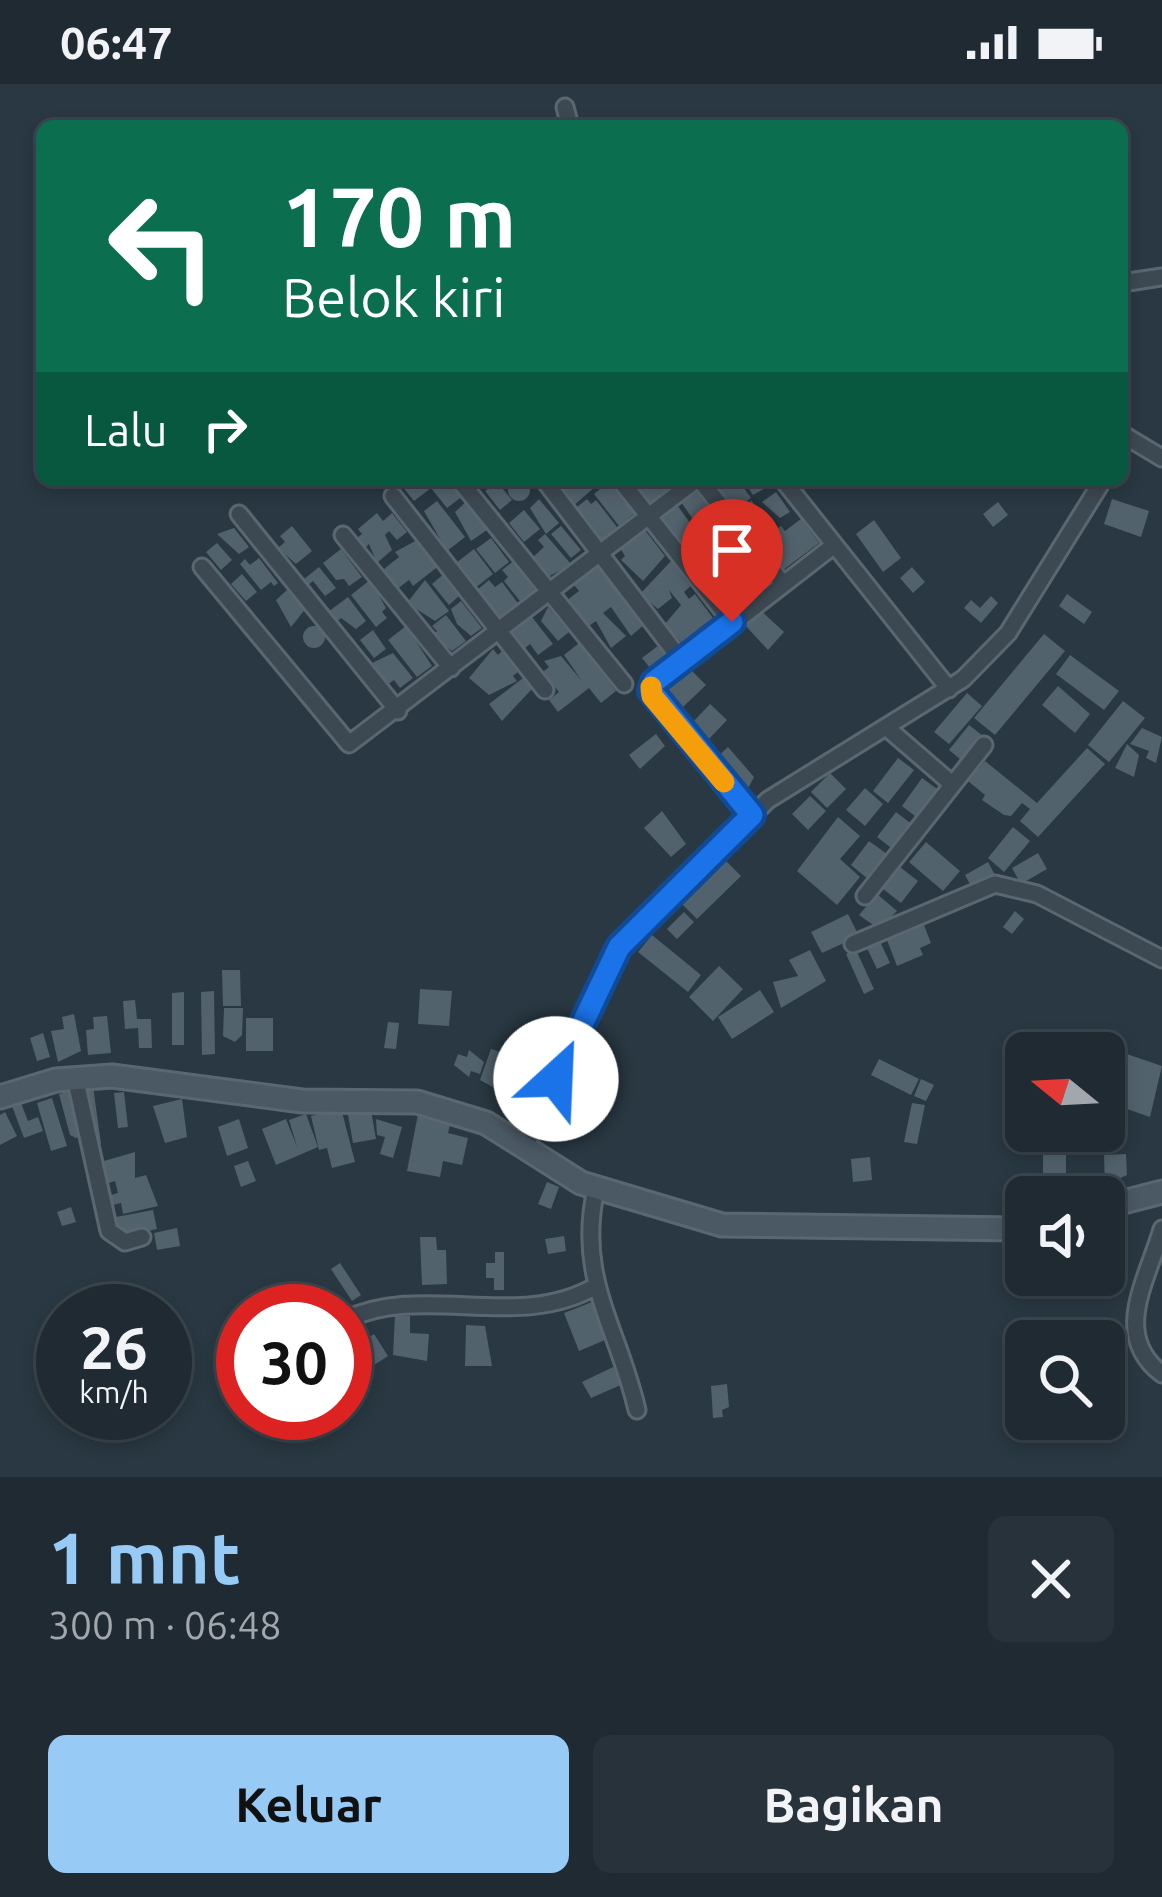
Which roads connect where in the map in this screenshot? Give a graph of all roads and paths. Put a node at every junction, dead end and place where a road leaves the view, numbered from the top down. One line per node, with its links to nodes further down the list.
1 (565, 107): 2 (street)
2 (568, 120)
3 (1162, 277): 4 (street)
4 (1128, 282)
5 (1128, 438): 6 (street)
6 (1162, 458)
7 (464, 486): 22 (street)
8 (549, 486): 19 (street)
9 (625, 486): 16 (street)
10 (689, 486): 16 (street)
11 (703, 486): 21 (street)
12 (787, 486): 18 (street)
13 (1099, 486): 28 (street)
14 (393, 496): 24 (street)
15 (239, 514): 30 (street)
16 (648, 515): 19 (street); 23 (street)
17 (343, 535): 26 (street)
18 (833, 547): 21 (street); 28 (street)
19 (601, 553): 22 (street); 25 (street)
20 (202, 567): 30 (street)
21 (783, 584): 23 (street)
22 (551, 593): 24 (street); 27 (street)
23 (732, 622): 25 (street)
24 (499, 632): 26 (street); 29 (street)
25 (680, 660): 34 (street)
26 (451, 668): 30 (street)
27 (624, 684)
28 (949, 689): 31 (street)
29 (545, 690)
30 (398, 711)
31 (886, 728): 33 (street); 34 (street)
32 (983, 745): 33 (street)
33 (952, 784): 35 (street)
34 (752, 815): 40 (street)
35 (865, 896)
36 (853, 944): 37 (street)
37 (1162, 959)
38 (75, 1077): 39 (street); 40 (street); 46 (street)
39 (0, 1097)
40 (525, 1146): 41 (street)
41 (596, 1189): 44 (street); 47 (street)
42 (1162, 1192): 43 (street)
43 (1125, 1202)
44 (1005, 1229)
45 (1162, 1229): 49 (street)
46 (142, 1238)
47 (596, 1286): 48 (street); 50 (street)
48 (372, 1313)
49 (1162, 1374)
50 (637, 1410)

